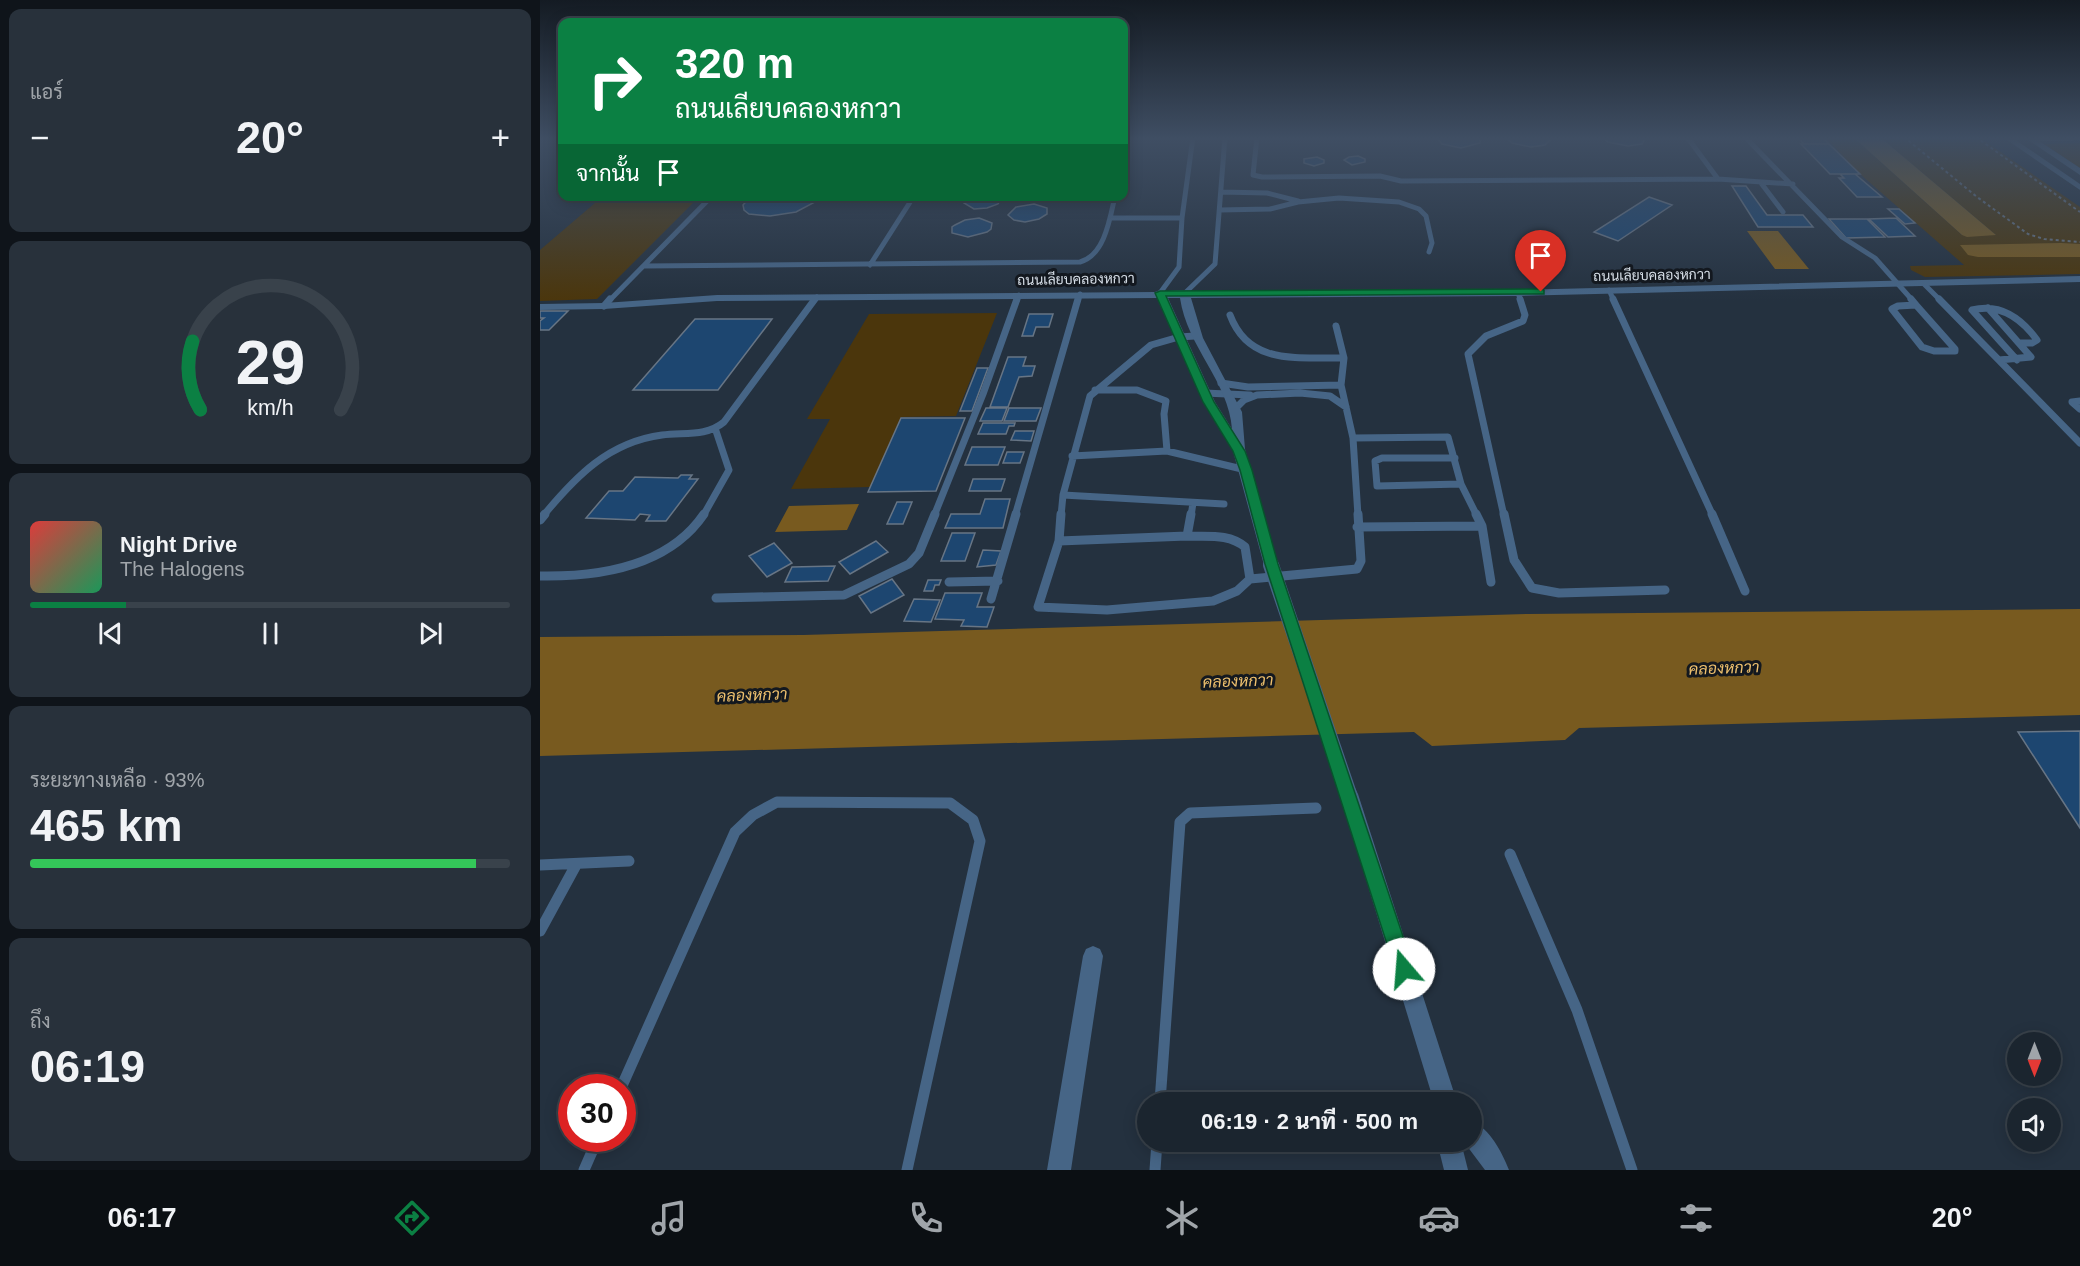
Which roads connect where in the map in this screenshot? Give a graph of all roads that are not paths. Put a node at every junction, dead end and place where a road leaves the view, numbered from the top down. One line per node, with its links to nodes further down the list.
1 (1186, 192): 12 (lane)
2 (1221, 192): 8 (lane); 9 (lane)
3 (1768, 192): 10 (lane)
4 (1801, 192): 18 (lane)
5 (707, 201): 15 (lane)
6 (911, 201): 14 (lane)
7 (1115, 201): 11 (lane)
8 (1298, 201): 9 (lane); 13 (lane)
9 (1220, 210): 21 (lane)
10 (1783, 212)
11 (1111, 218): 12 (lane); 14 (lane)
12 (1182, 218): 20 (lane)
13 (1429, 252)
14 (870, 265): 15 (lane)
15 (644, 266): 27 (lane)
16 (2080, 279): 17 (street, ถนนเลียบคลองหกวา)
17 (1924, 284): 18 (street, ถนนเลียบคลองหกวา); 36 (lane)
18 (1899, 285): 19 (street, ถนนเลียบคลองหกวา); 26 (lane)
19 (1609, 290): 22 (street, ถนนเลียบคลองหกวา); 70 (lane)
20 (1160, 293): 21 (street, ถนนเลียบคลองหกวา); 23 (street, ถนนเลียบคลองหกวา); 33 (street)
21 (1185, 293): 22 (street, ถนนเลียบคลองหกวา); 32 (street)
22 (1518, 293): 69 (lane)
23 (1080, 294): 24 (street, ถนนเลียบคลองหกวา); 66 (lane)
24 (1019, 295): 25 (street, ถนนเลียบคลองหกวา); 71 (lane)
25 (817, 297): 27 (street, ถนนเลียบคลองหกวา); 47 (lane)
26 (1917, 305): 26 (lane)
27 (604, 306): 28 (street, ถนนเลียบคลองหกวา)
28 (540, 307)
29 (1988, 308): 34 (lane); 34 (lane); 37 (lane)
30 (1230, 315): 35 (lane)
31 (1336, 326): 35 (lane)
32 (1195, 336): 33 (lane); 40 (street)
33 (1179, 337): 39 (lane); 41 (street)
34 (2021, 343): 37 (lane)
35 (1344, 358): 38 (lane)
36 (1999, 360): 37 (lane); 49 (lane)
37 (2017, 360)
38 (1341, 385): 40 (lane); 44 (lane)
39 (1095, 390): 50 (lane); 52 (lane)
40 (1224, 390): 41 (lane); 42 (lane); 45 (street)
41 (1204, 393): 51 (street)
42 (1257, 395): 44 (lane); 45 (lane)
43 (2080, 401): 46 (lane)
44 (1346, 407): 48 (lane)
45 (1235, 409): 51 (street)
46 (2080, 409)
47 (716, 428): 59 (lane); 64 (lane)
48 (1353, 438): 53 (lane); 61 (lane)
49 (2080, 442)
50 (1167, 451): 52 (lane); 54 (lane)
51 (1239, 451): 54 (street)
52 (1072, 456): 56 (lane)
53 (1455, 458): 55 (lane); 55 (lane)
54 (1246, 470): 82 (street, bridge)
55 (1461, 484): 60 (lane)
56 (1063, 495): 57 (lane); 63 (lane)
57 (1193, 503): 58 (lane); 62 (lane)
58 (1224, 504)
59 (540, 520)
60 (1482, 526): 61 (lane); 68 (lane)
61 (1357, 527): 65 (lane)
62 (1187, 536): 63 (lane); 65 (lane)
63 (1059, 541): 65 (lane)
64 (540, 576)
65 (1250, 579)
66 (998, 581): 67 (lane); 72 (lane)
67 (949, 582)
68 (1491, 582)
69 (1665, 590)
70 (1745, 591)
71 (716, 598)
72 (991, 599)
73 (1316, 808): 81 (lane)
74 (1510, 854): 93 (lane)
75 (629, 861): 77 (lane)
76 (540, 865): 77 (lane)
77 (576, 865): 78 (lane)
78 (540, 931)
79 (1093, 956): 89 (street)
80 (627, 1074): 88 (lane)
81 (1161, 1092)
82 (1444, 1092)
83 (1482, 1146): 92 (street)
84 (592, 1152): 87 (lane)
85 (1156, 1152): 90 (lane)
86 (1452, 1152): 91 (street)
87 (584, 1170)
88 (908, 1170)
89 (1059, 1170)
90 (1155, 1170)
91 (1456, 1170)
92 (1497, 1170)
93 (1632, 1170)

